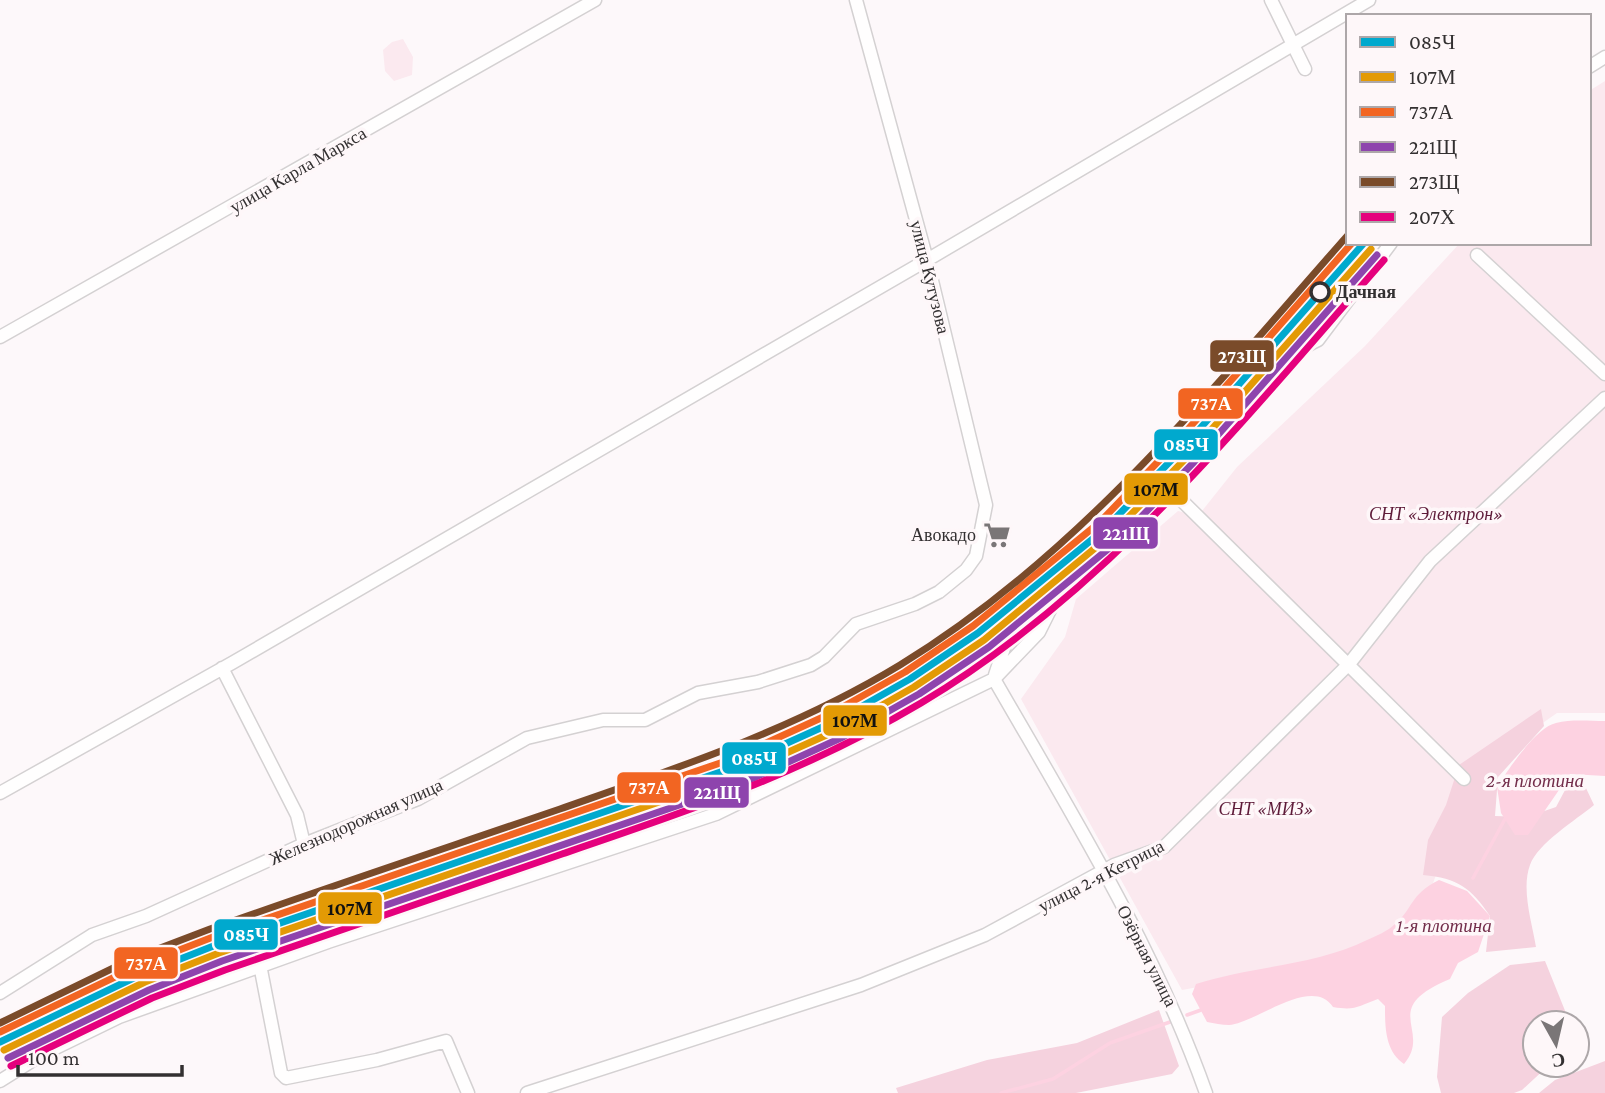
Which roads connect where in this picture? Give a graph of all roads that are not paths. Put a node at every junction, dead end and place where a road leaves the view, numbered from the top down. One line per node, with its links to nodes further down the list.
1 (595, 0): 10 (street, улица Карла Маркса)
2 (856, 0): 9 (street, улица Кутузова)
3 (1270, 0): 5 (street)
4 (1369, 0): 5 (street)
5 (1293, 44): 6 (street); 9 (street)
6 (1305, 69)
7 (1390, 245): 13 (street)
8 (1477, 255): 11 (street)
9 (927, 260): 14 (street, улица Кутузова); 17 (street)
10 (0, 337)
11 (1605, 374)
12 (1605, 398): 16 (street, улица 2-я Кетрица)
13 (1168, 487): 15 (street); 16 (street)
14 (976, 556): 21 (street, Железнодорожная улица)
15 (1058, 583): 18 (street); 18 (street)
16 (1349, 664): 19 (street); 22 (street, улица 2-я Кетрица)
17 (222, 668): 20 (street); 21 (street)
18 (994, 679): 22 (street, Озёрная улица); 23 (street)
19 (1464, 779)
20 (0, 793)
21 (304, 844): 24 (street, Железнодорожная улица)
22 (1104, 872): 27 (street, улица 2-я Кетрица); 28 (street, Озёрная улица)
23 (260, 965): 25 (street); 26 (street)
24 (0, 993)
25 (0, 1081)
26 (468, 1093)
27 (527, 1093)
28 (1206, 1093)

